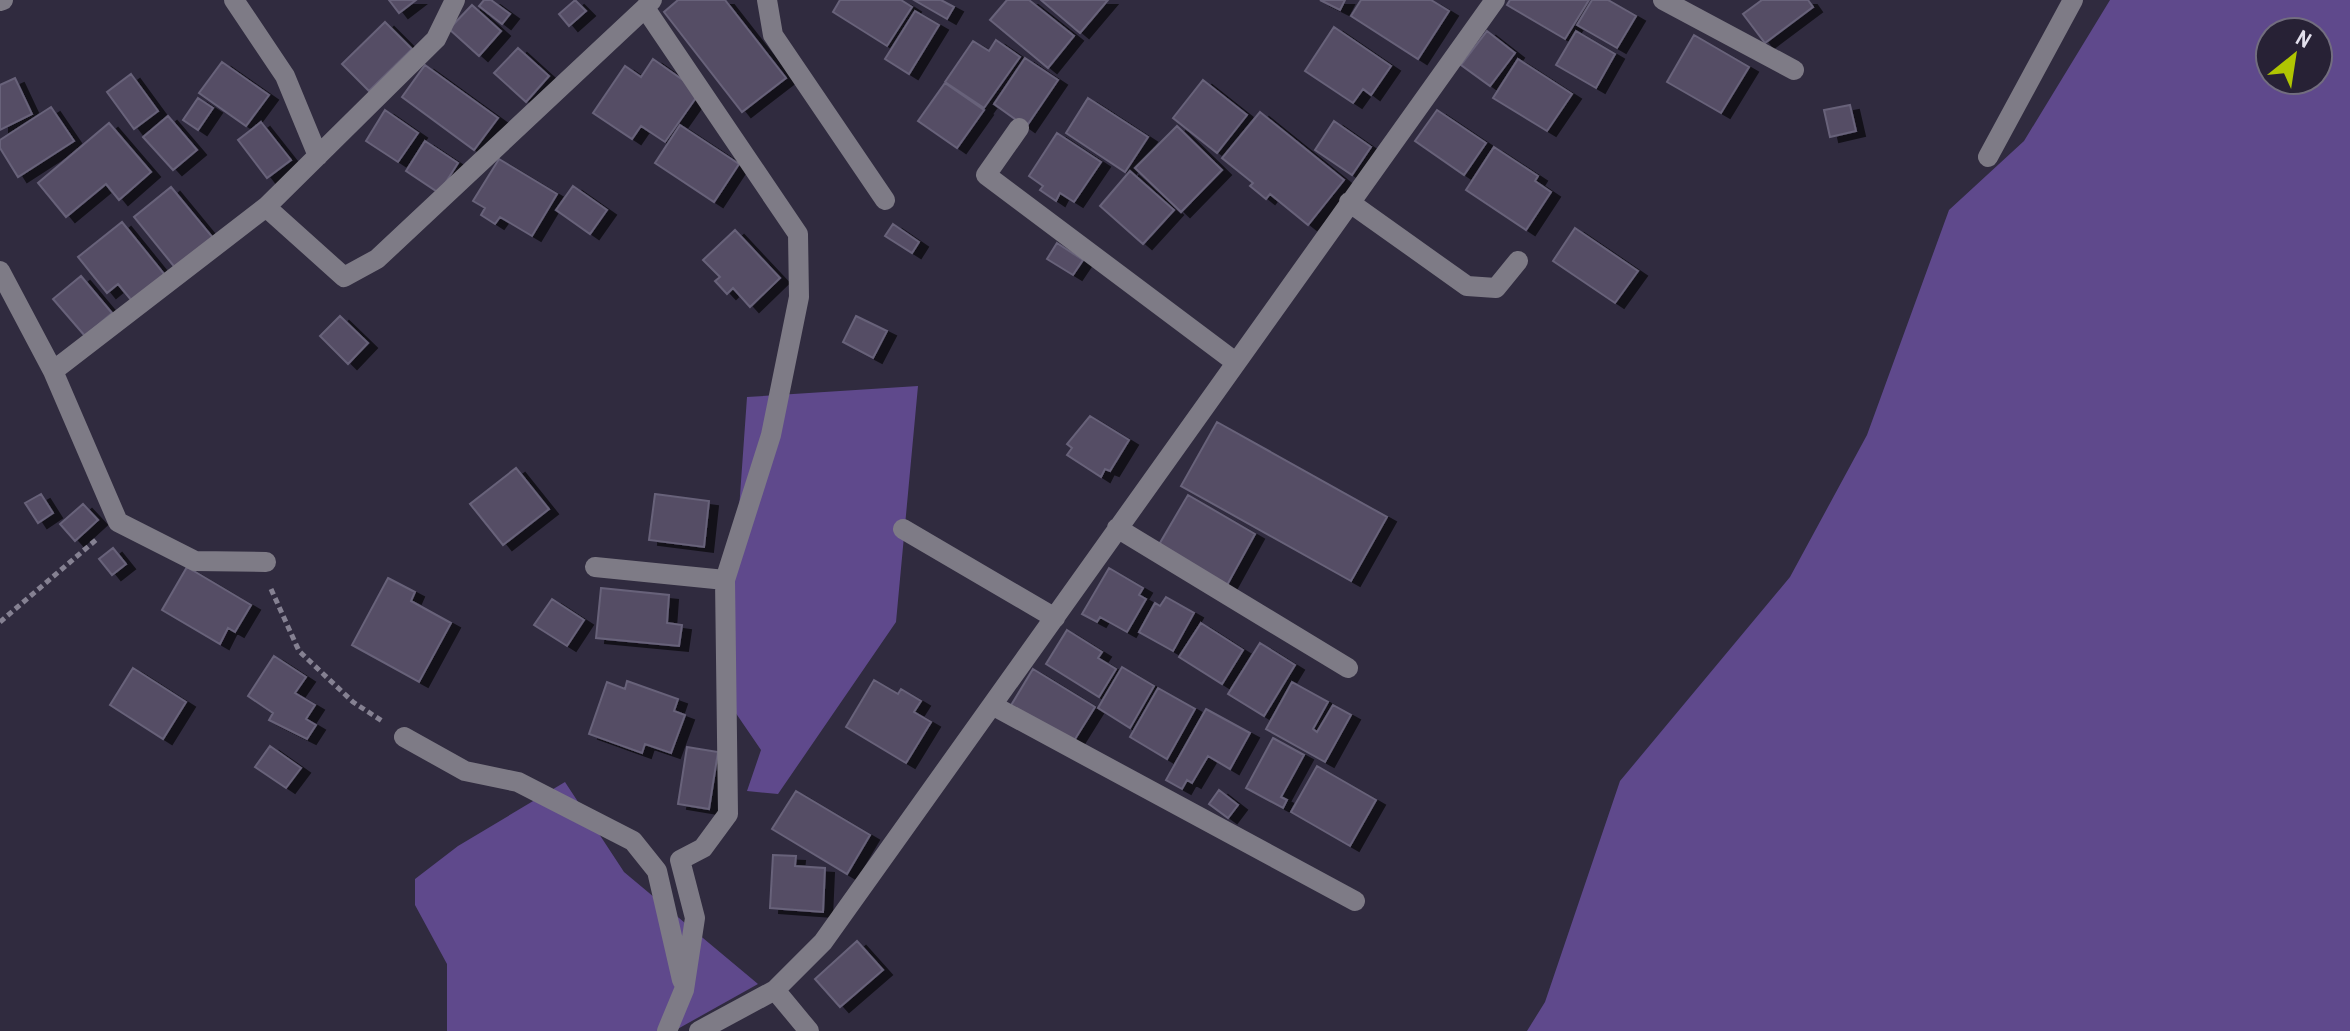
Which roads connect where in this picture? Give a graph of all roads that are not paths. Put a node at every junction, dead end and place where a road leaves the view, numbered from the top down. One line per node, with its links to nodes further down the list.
1 (234, 0): 10 (street)
2 (455, 0): 10 (street)
3 (767, 0): 12 (street)
4 (1663, 0): 8 (street)
5 (2073, 0): 11 (street)
6 (1491, 1): 13 (street)
7 (648, 4): 14 (street); 23 (street)
8 (1794, 70)
9 (1019, 128): 17 (street)
10 (318, 156): 14 (street)
11 (1988, 157)
12 (885, 200)
13 (1349, 202): 15 (street); 17 (street)
14 (266, 207): 18 (street)
15 (1518, 261)
16 (0, 271): 18 (street)
17 (1234, 361): 19 (street)
18 (53, 371): 21 (street)
19 (1117, 528): 24 (street); 25 (street)
20 (903, 529): 24 (street)
21 (266, 562)
22 (595, 567): 23 (street)
23 (725, 580): 29 (street)
24 (1055, 618): 26 (street)
25 (1348, 668)
26 (992, 705): 28 (street); 30 (street)
27 (404, 737): 29 (street)
28 (1355, 901)
29 (684, 990): 31 (street)
30 (775, 990): 32 (street); 33 (street)
31 (667, 1031)
32 (699, 1031)
33 (809, 1031)

